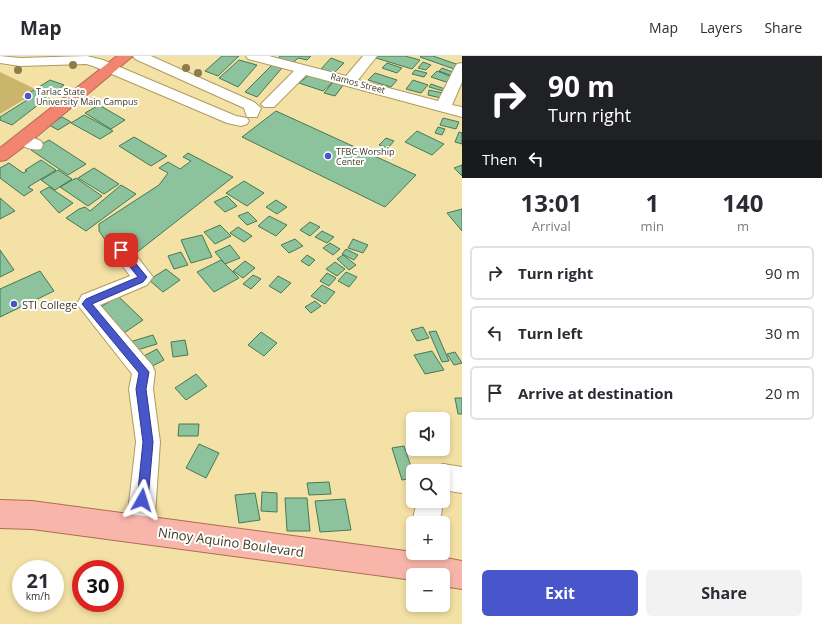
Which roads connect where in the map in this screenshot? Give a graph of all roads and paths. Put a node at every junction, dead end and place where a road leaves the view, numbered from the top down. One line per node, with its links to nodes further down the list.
1 (126, 56): 7 (highway)
2 (140, 56): 7 (street)
3 (253, 56): 5 (street, Ramos Street)
4 (370, 56): 10 (street)
5 (273, 58): 9 (street, Ramos Street)
6 (0, 59): 7 (street)
7 (108, 63): 15 (highway); 16 (highway)
8 (462, 67): 13 (street)
9 (304, 69): 10 (street, Ramos Street); 12 (street)
10 (350, 81): 13 (street, Ramos Street)
11 (462, 97): 13 (street)
12 (269, 104)
13 (444, 106): 14 (street, Ramos Street)
14 (462, 112)
15 (0, 143)
16 (0, 156)
17 (121, 250): 21 (street)
18 (450, 478): 19 (street)
19 (462, 480)
20 (0, 514): 21 (main road, Ninoy Aquino Boulevard)
21 (140, 529): 22 (main road, Ninoy Aquino Boulevard)
22 (406, 558)
23 (421, 560): 24 (main road, Ninoy Aquino Boulevard)
24 (462, 575)

